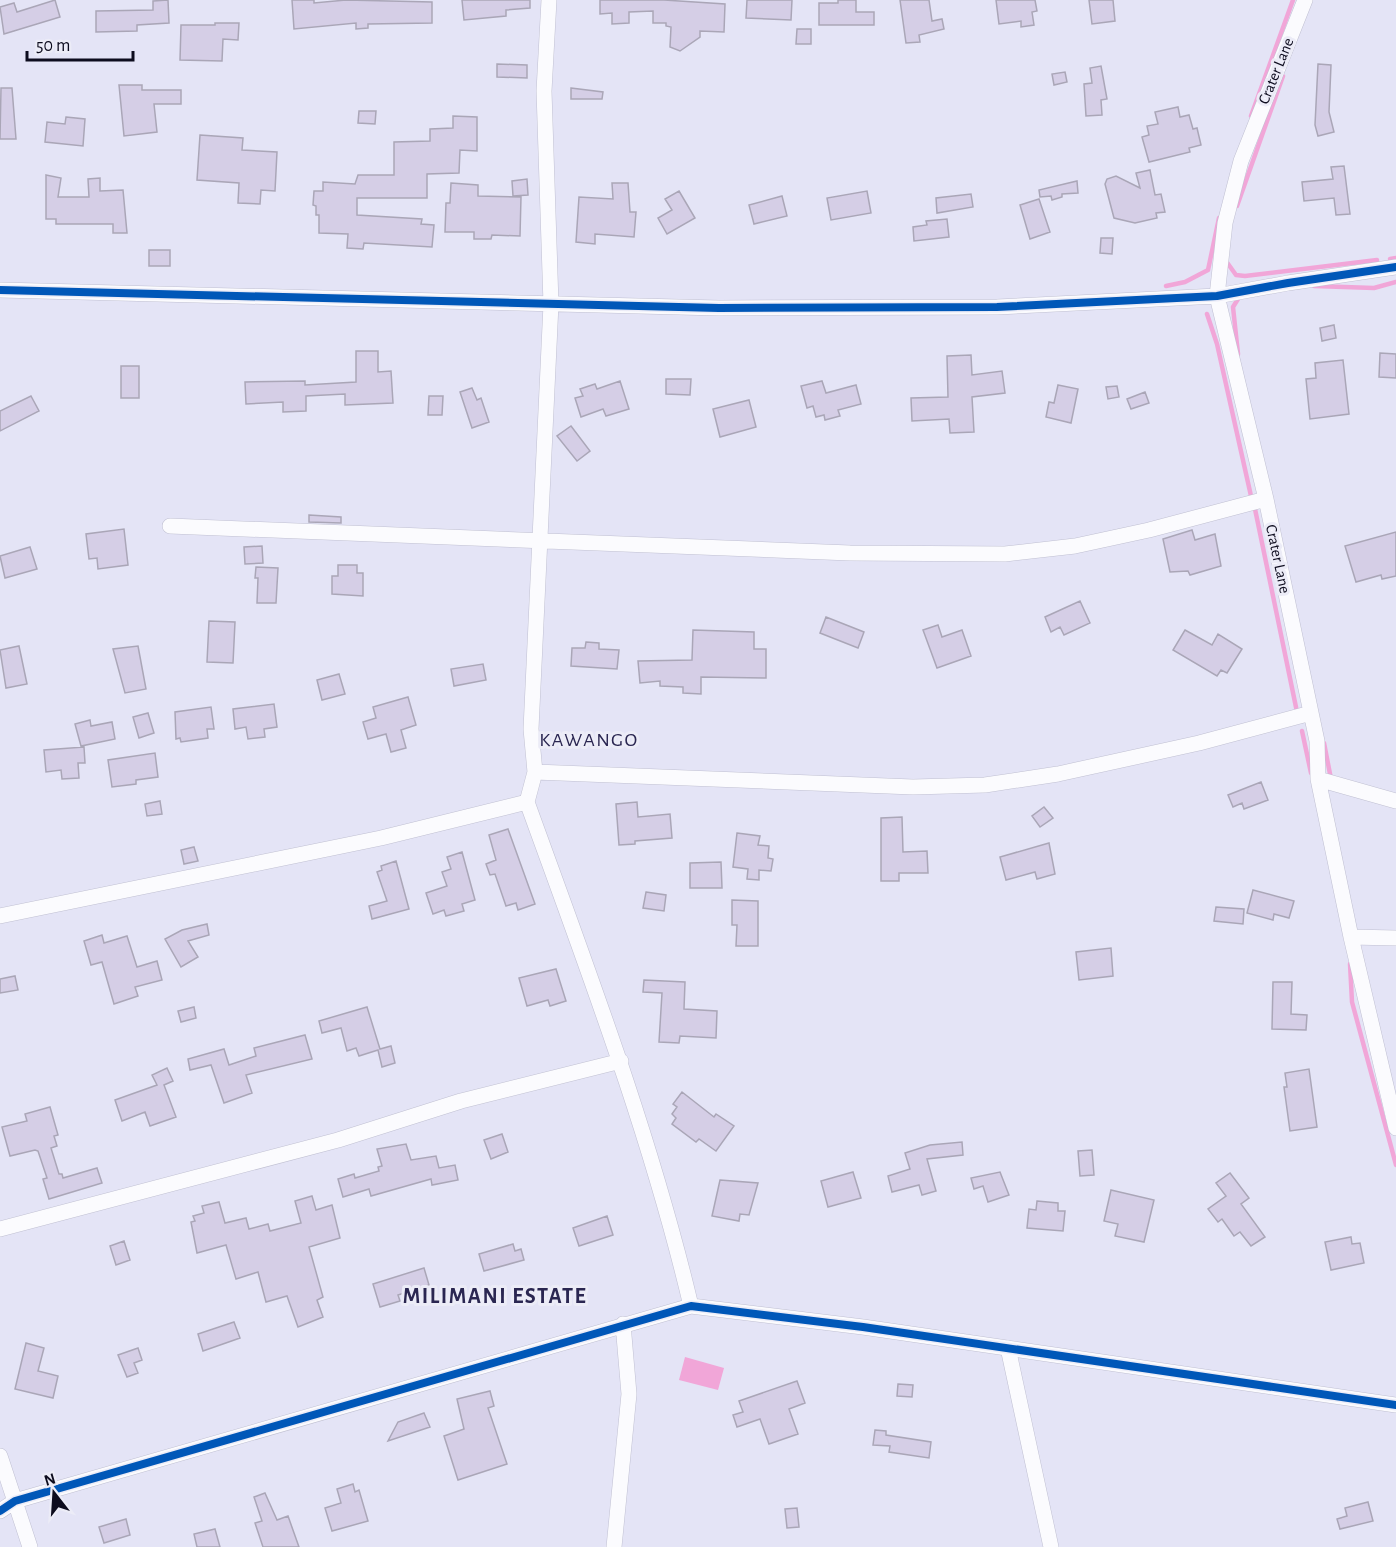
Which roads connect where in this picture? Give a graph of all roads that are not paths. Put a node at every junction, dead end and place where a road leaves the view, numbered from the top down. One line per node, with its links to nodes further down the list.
1 (549, 0): 6 (street)
2 (1305, 0): 5 (street, Crater Lane)
3 (1396, 267): 5 (street)
4 (0, 290): 6 (street)
5 (1217, 296): 6 (street); 7 (street, Crater Lane)
6 (551, 304): 9 (street)
7 (1266, 499): 9 (street); 10 (street, Crater Lane)
8 (170, 526): 9 (street)
9 (539, 540): 11 (street)
10 (1311, 713): 11 (street); 12 (street, Crater Lane)
11 (535, 772): 14 (street)
12 (1318, 779): 13 (street); 16 (street, Crater Lane)
13 (1396, 801)
14 (527, 802): 15 (street); 18 (street)
15 (0, 916)
16 (1351, 937): 17 (street); 19 (street, Crater Lane)
17 (1396, 939)
18 (621, 1061): 20 (street); 21 (street)
19 (1396, 1128)
20 (0, 1229)
21 (691, 1306): 22 (street); 23 (street)
22 (623, 1324): 26 (street); 29 (street)
23 (1008, 1348): 24 (street); 30 (street)
24 (1396, 1405)
25 (0, 1456): 26 (street)
26 (15, 1501): 27 (street); 28 (street)
27 (0, 1511)
28 (30, 1547)
29 (614, 1547)
30 (1051, 1547)

